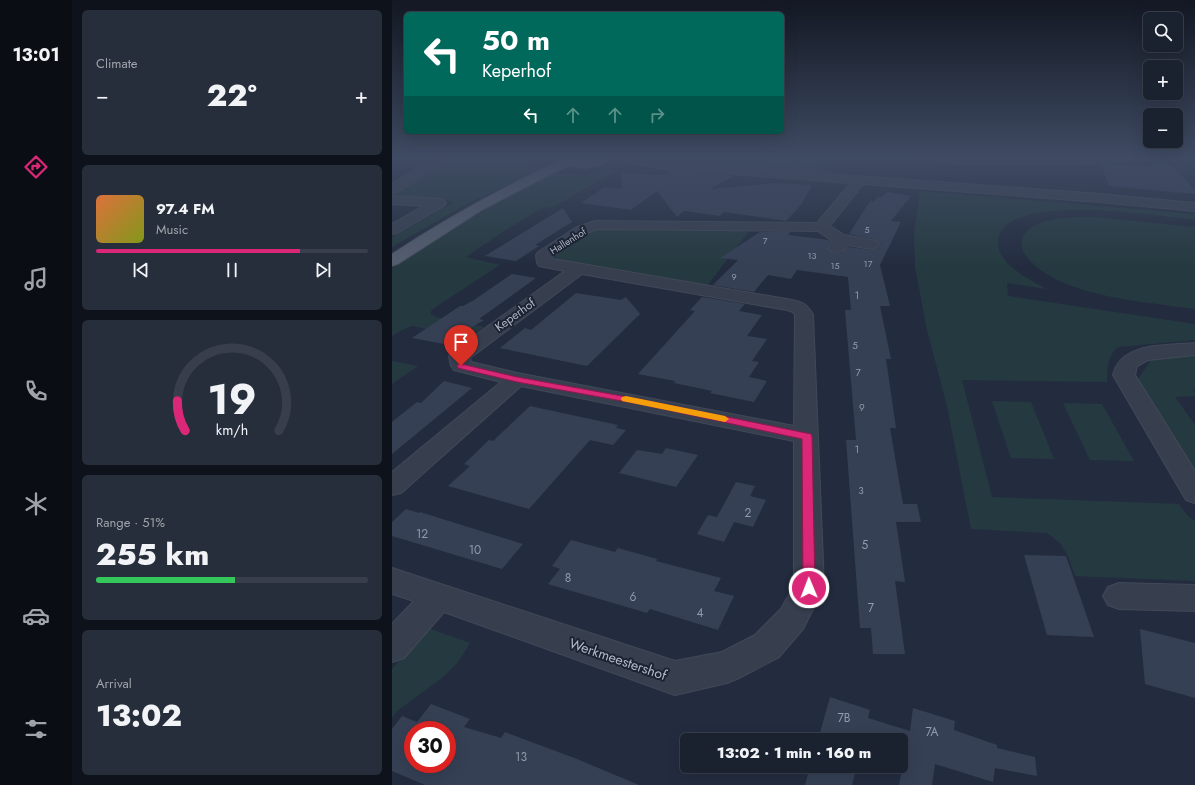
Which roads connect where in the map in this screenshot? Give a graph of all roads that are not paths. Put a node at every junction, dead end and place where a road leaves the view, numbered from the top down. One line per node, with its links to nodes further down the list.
1 (505, 194): 9 (main road)
2 (849, 194): 6 (street)
3 (1090, 194): 5 (street)
4 (392, 200): 7 (street)
5 (1195, 207)
6 (821, 227): 8 (street); 10 (street, Hallenhof)
7 (392, 230)
8 (872, 244)
9 (392, 261)
10 (580, 268): 12 (street, Keperhof); 13 (street, Hallenhof)
11 (1195, 349): 15 (street)
12 (517, 379): 13 (street, Keperhof); 14 (street)
13 (807, 436): 18 (street, Werkmeestershof)
14 (392, 486)
15 (1195, 493)
16 (392, 581): 18 (street, Werkmeestershof)
17 (1119, 596): 19 (street)
18 (438, 597): 20 (street)
19 (1195, 598)
20 (392, 647)

